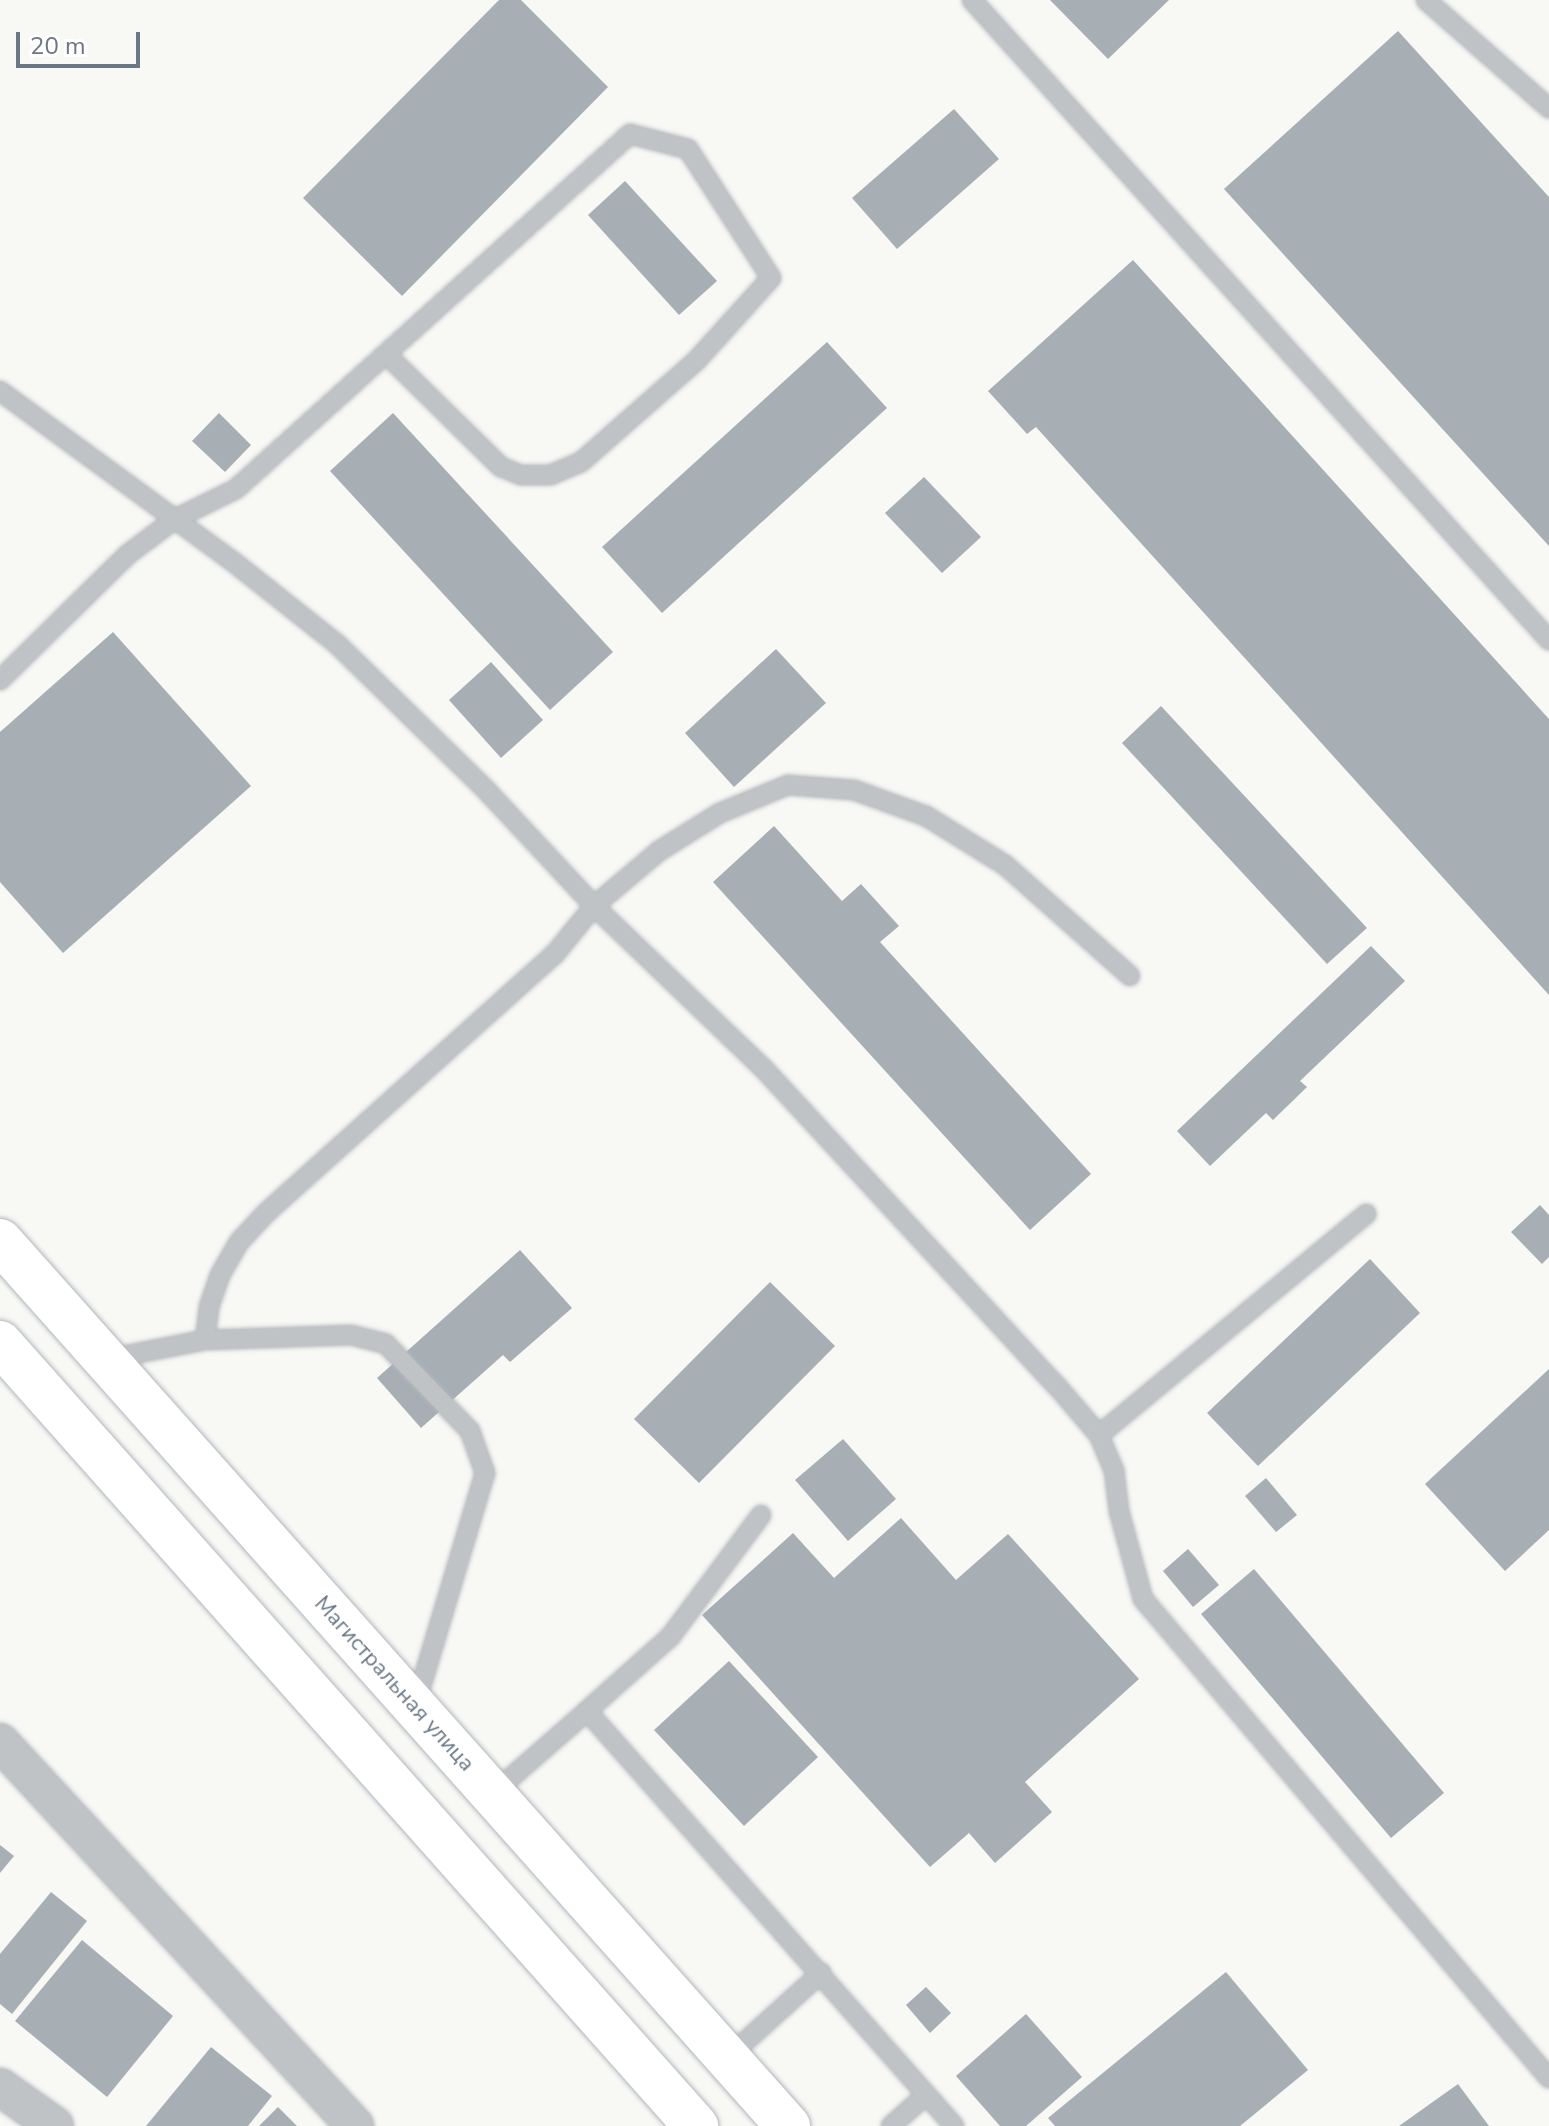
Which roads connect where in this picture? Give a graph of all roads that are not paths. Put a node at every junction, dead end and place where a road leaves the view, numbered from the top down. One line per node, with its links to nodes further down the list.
1 (972, 0): 7 (lane)
2 (1426, 0): 3 (lane)
3 (1549, 108)
4 (387, 355): 4 (lane); 6 (lane)
5 (0, 391): 6 (lane)
6 (175, 519): 8 (lane); 9 (lane)
7 (1549, 640)
8 (0, 680)
9 (594, 906): 10 (lane); 13 (lane); 16 (lane)
10 (1130, 976)
11 (1366, 1214): 16 (lane)
12 (0, 1241): 15 (main road, Магистральная улица)
13 (205, 1340): 15 (lane); 18 (lane)
14 (0, 1343): 29 (main road)
15 (105, 1359): 18 (main road, Магистральная улица)
16 (1099, 1435): 24 (lane)
17 (761, 1515): 19 (lane)
18 (415, 1708): 21 (main road, Магистральная улица)
19 (587, 1711): 21 (lane); 22 (lane)
20 (0, 1742): 28 (street)
21 (492, 1794): 23 (main road, Магистральная улица)
22 (821, 1973): 23 (lane); 26 (lane)
23 (727, 2058): 30 (main road, Магистральная улица)
24 (1549, 2078)
25 (0, 2087): 27 (street)
26 (926, 2095): 31 (lane); 32 (lane)
27 (55, 2126)
28 (355, 2126)
29 (696, 2126)
30 (788, 2126)
31 (891, 2126)
32 (954, 2126)

